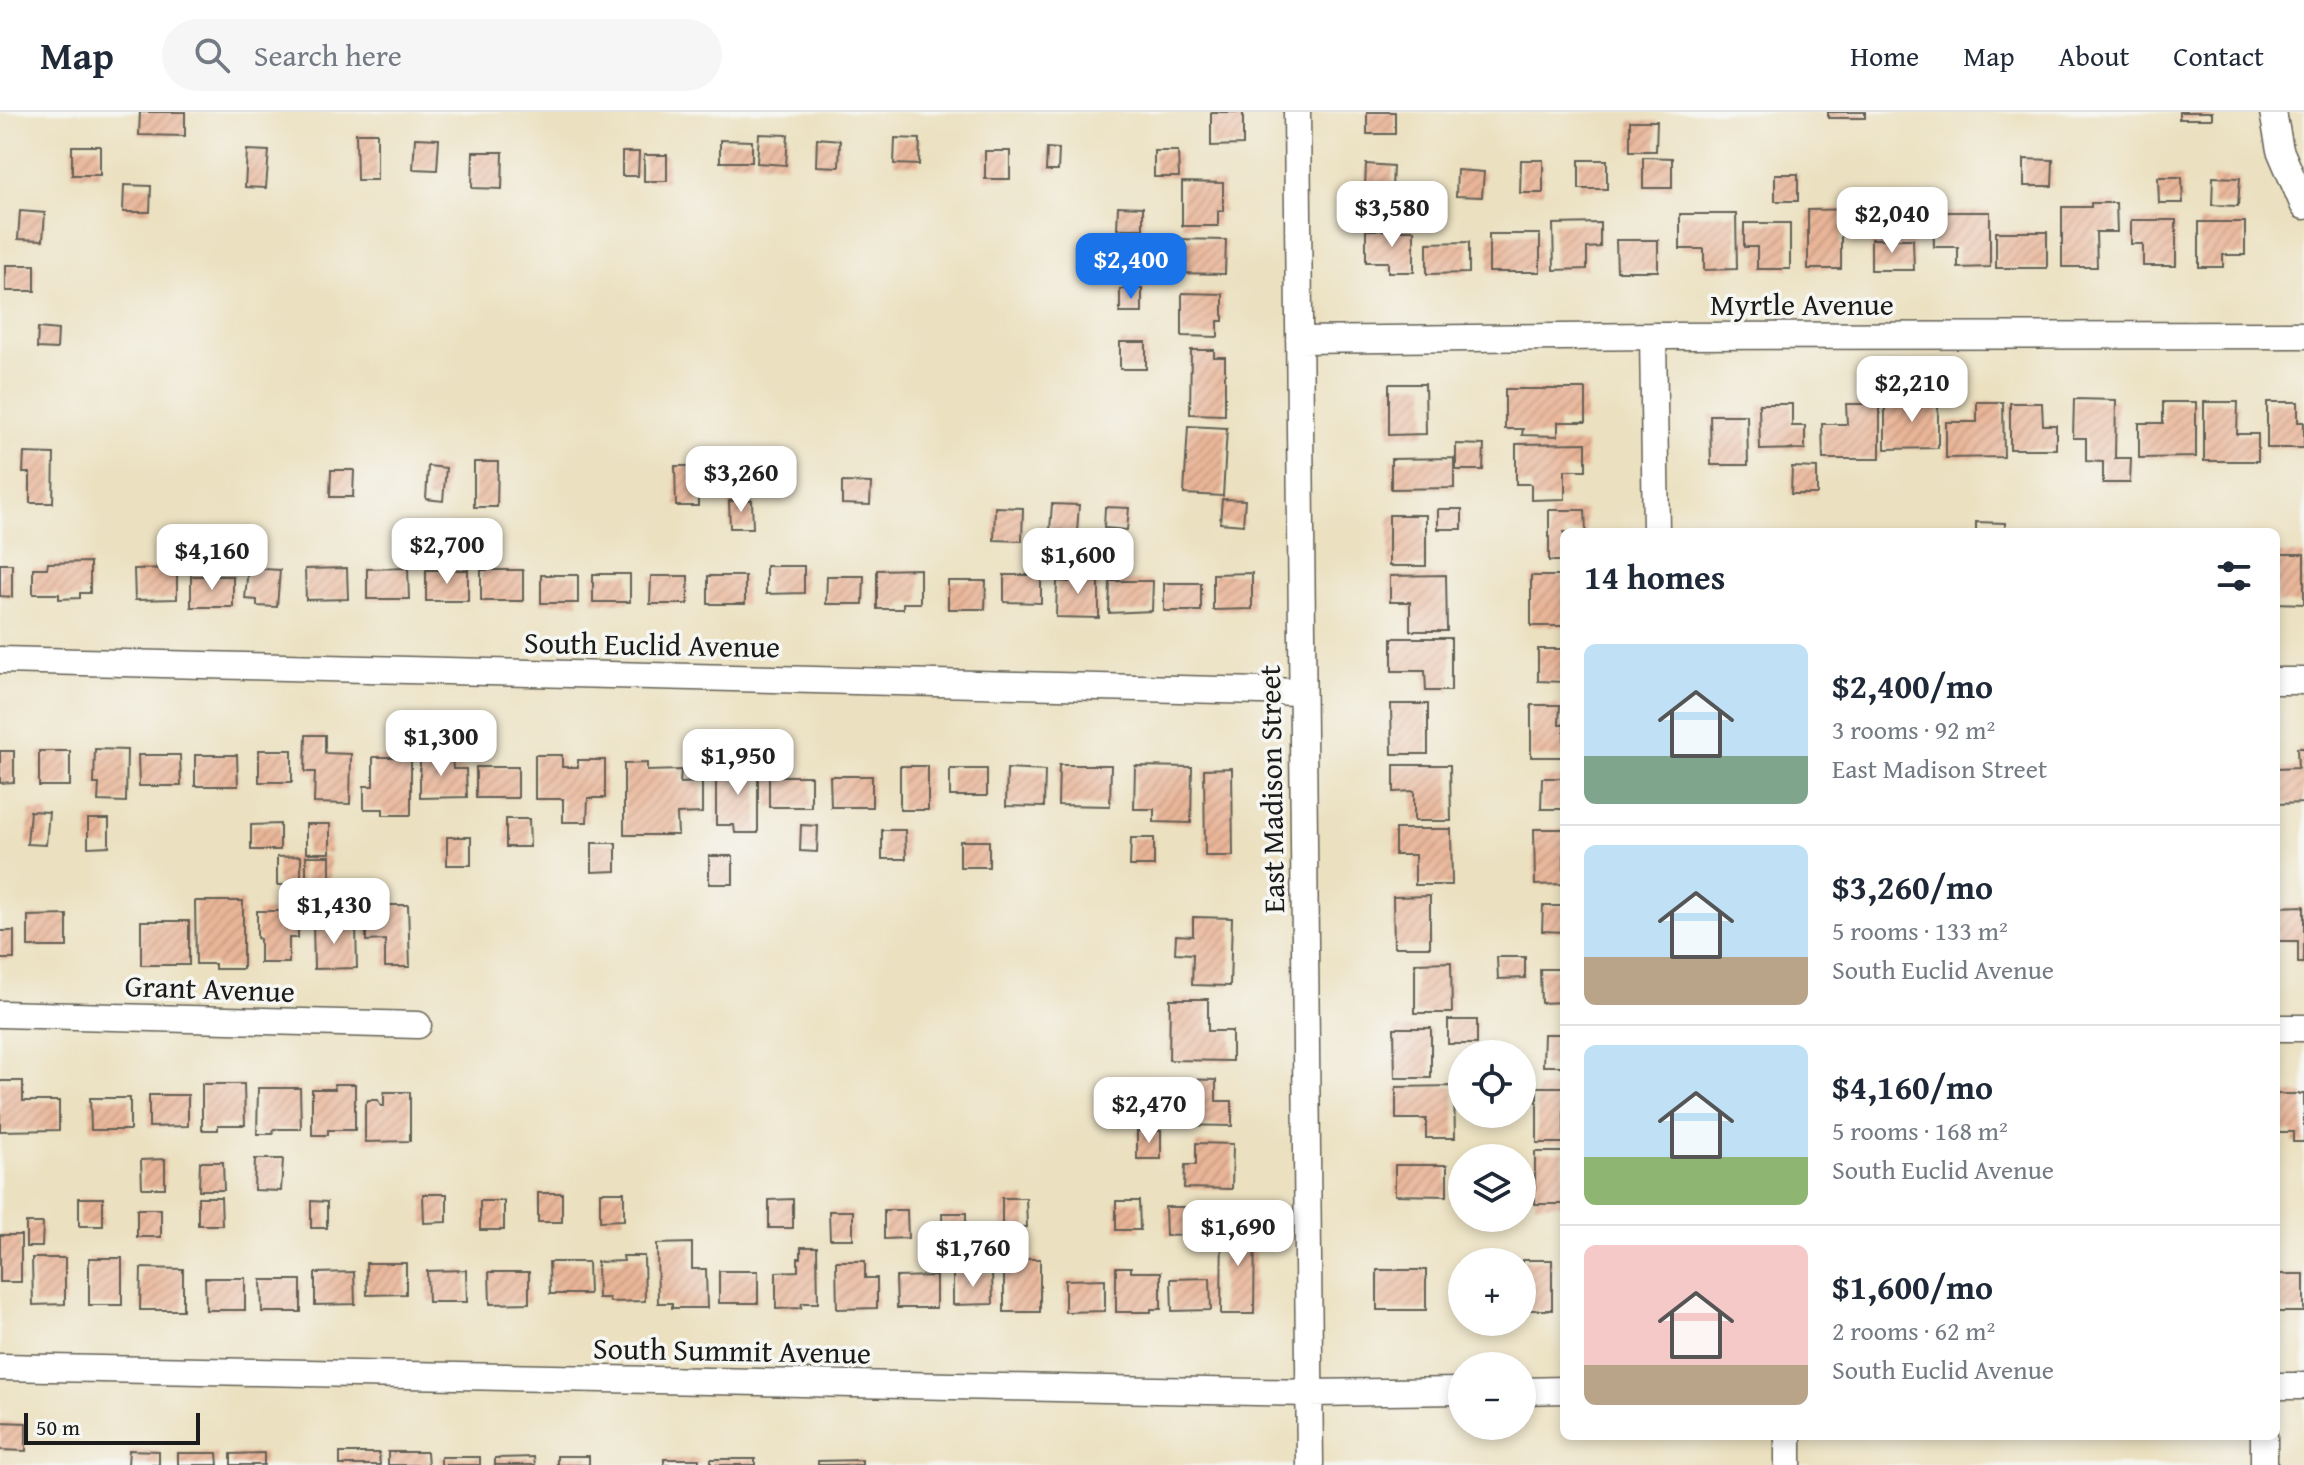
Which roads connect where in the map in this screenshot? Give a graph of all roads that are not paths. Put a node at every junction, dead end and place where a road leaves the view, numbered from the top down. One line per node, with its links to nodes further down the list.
1 (1297, 112): 6 (street, East Madison Street)
2 (2273, 112): 3 (street)
3 (2304, 206)
4 (2304, 335): 5 (street, Myrtle Avenue)
5 (1653, 336): 6 (street, Myrtle Avenue); 7 (street)
6 (1299, 340): 11 (street, East Madison Street)
7 (1656, 528)
8 (0, 660): 11 (street, South Euclid Avenue)
9 (2280, 681): 10 (street)
10 (2304, 681)
11 (1302, 692): 22 (street, East Madison Street)
12 (0, 1014): 13 (street, Grant Avenue)
13 (418, 1025)
14 (2280, 1028): 15 (street)
15 (2304, 1028)
16 (0, 1367): 22 (street, South Summit Avenue)
17 (2280, 1386): 18 (street)
18 (2304, 1386)
19 (1560, 1390): 21 (street)
20 (1448, 1391): 22 (street, South Summit Avenue)
21 (1536, 1391)
22 (1309, 1393): 25 (street, East Madison Street)
23 (1788, 1440): 26 (street)
24 (2264, 1440): 27 (street)
25 (1310, 1465)
26 (1788, 1465)
27 (2264, 1465)

